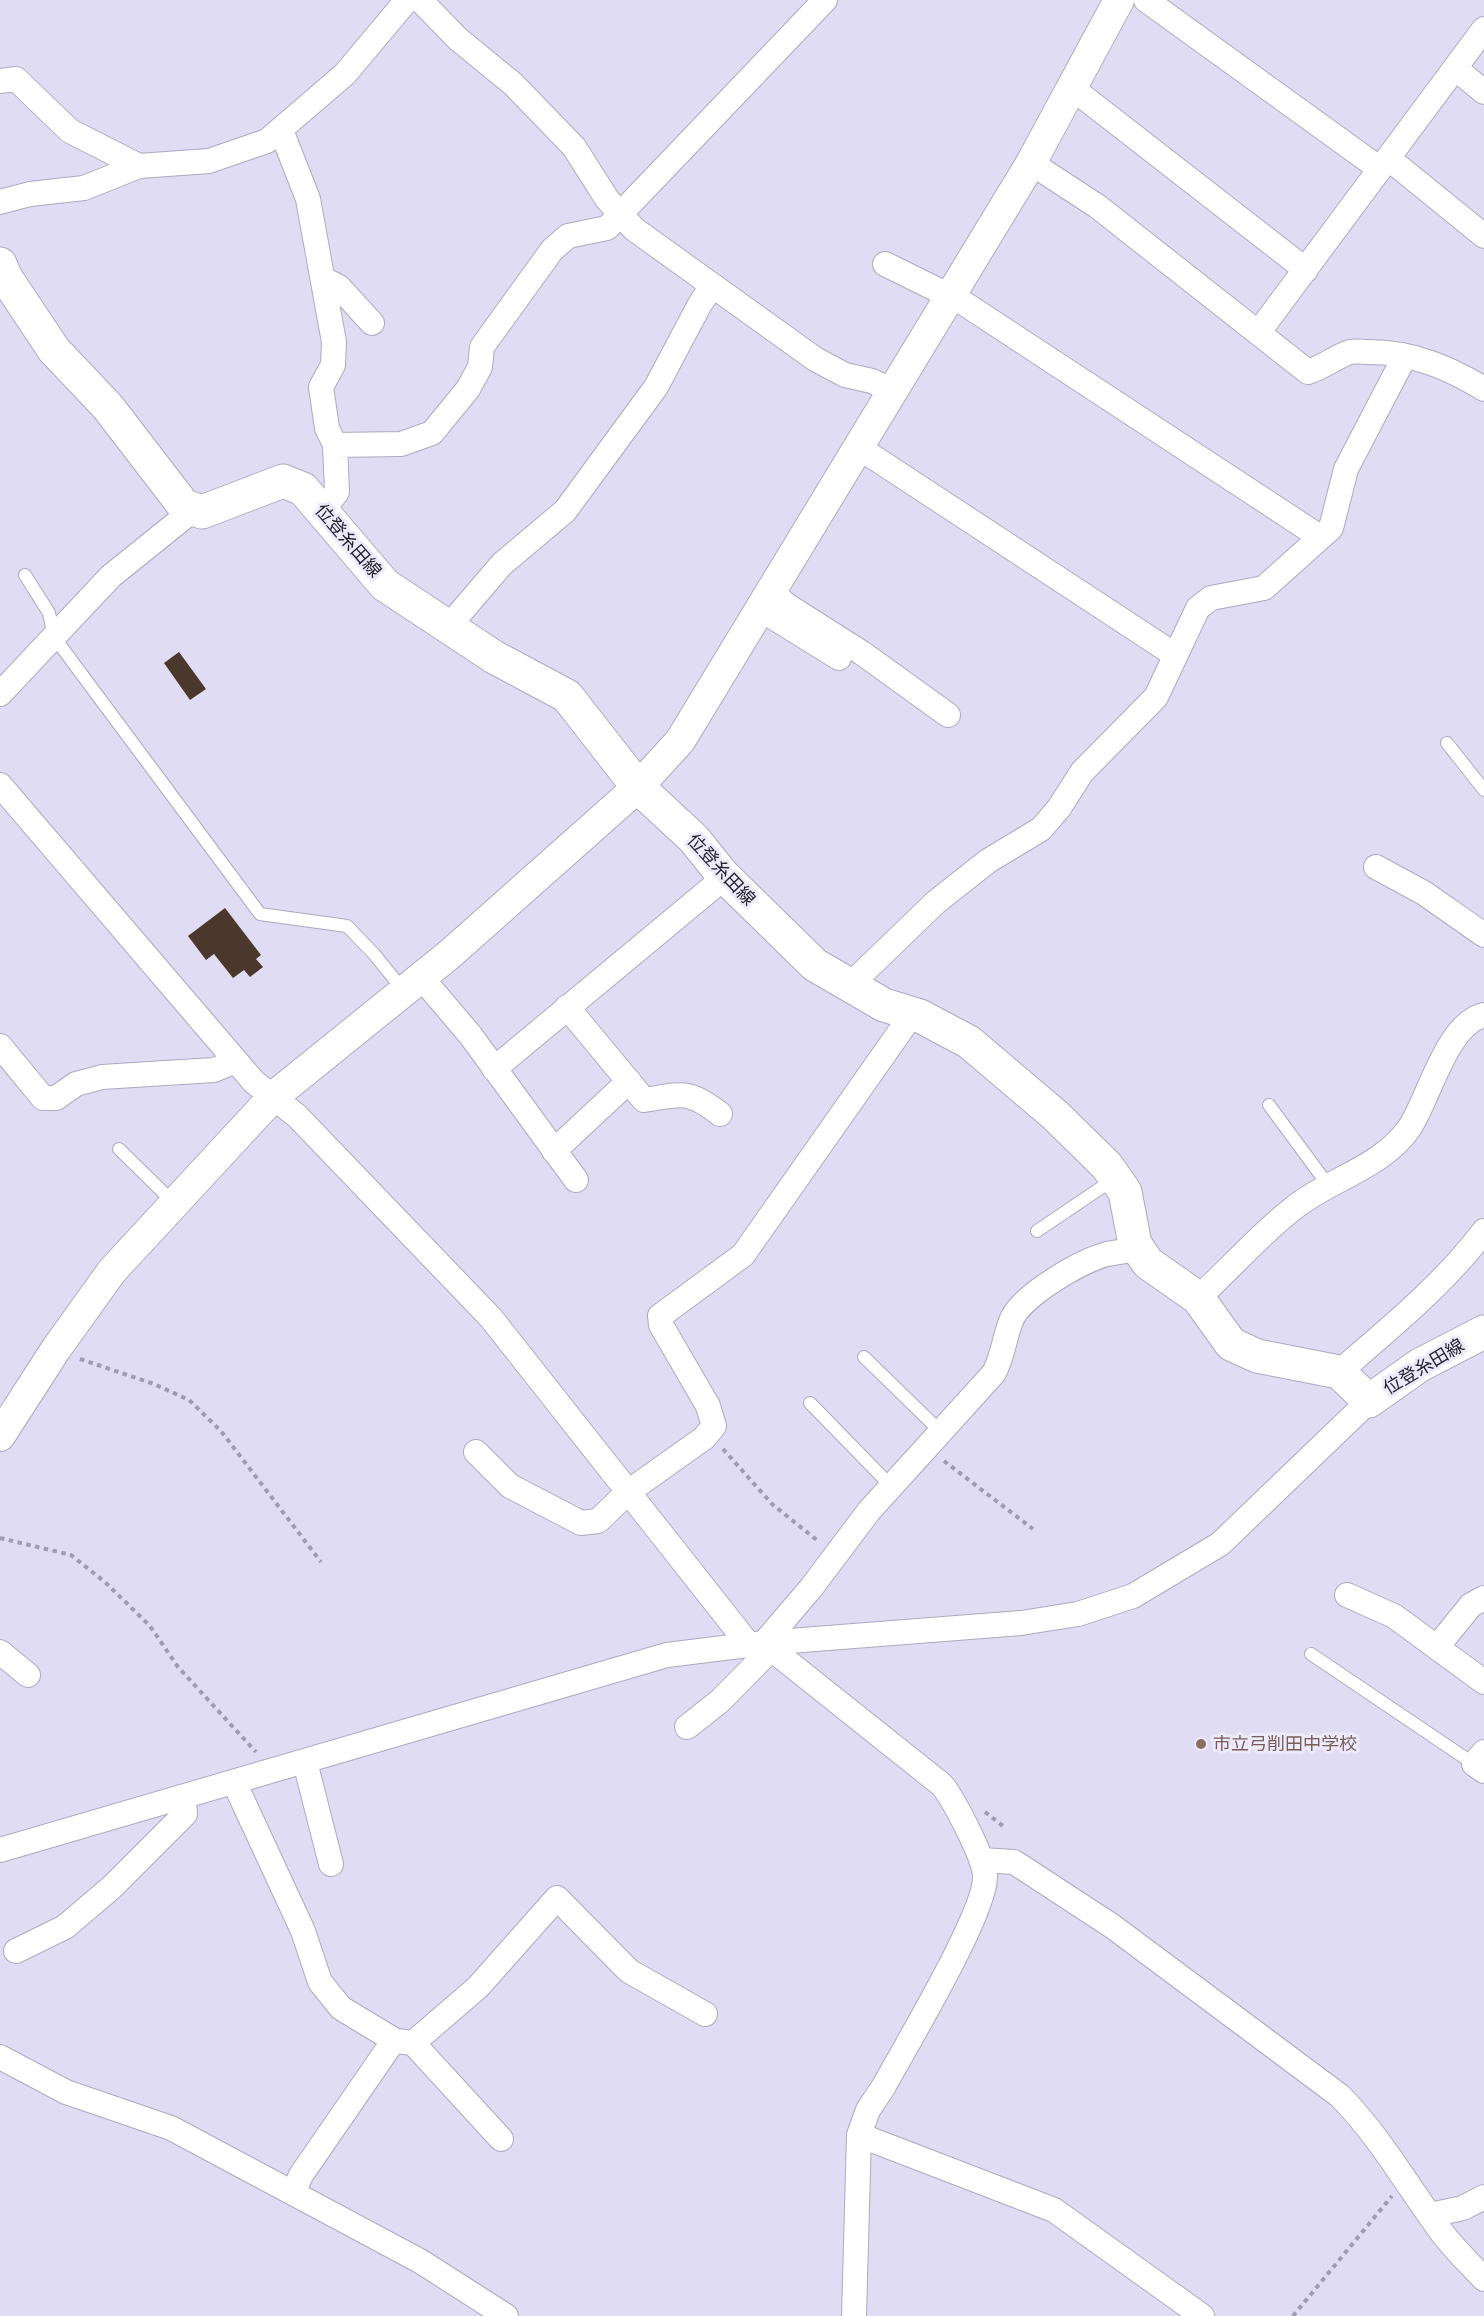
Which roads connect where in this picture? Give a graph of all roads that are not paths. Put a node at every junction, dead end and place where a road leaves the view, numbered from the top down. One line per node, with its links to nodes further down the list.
1 (408, 0): 11 (street)
2 (420, 0): 16 (street)
3 (825, 0): 16 (street)
4 (1119, 0): 9 (street)
5 (1146, 0): 13 (street)
6 (1484, 28): 7 (street)
7 (1455, 68): 10 (street); 13 (street)
8 (0, 81): 14 (street)
9 (1072, 88): 12 (street); 19 (street)
10 (1484, 92)
11 (281, 130): 14 (street); 21 (street)
12 (1031, 163): 23 (street); 25 (street)
13 (1384, 163): 17 (street); 19 (street)
14 (139, 166): 15 (street)
15 (0, 202)
16 (620, 214): 22 (street); 29 (street)
17 (1484, 236)
18 (885, 264): 23 (street)
19 (1305, 270): 25 (street)
20 (2, 275): 31 (main road)
21 (323, 279): 24 (street); 29 (street)
22 (712, 286): 28 (street); 36 (street)
23 (949, 297): 28 (street); 33 (street)
24 (372, 323)
25 (1258, 333): 26 (street)
26 (1405, 356): 27 (street); 33 (street)
27 (1484, 389)
28 (892, 391): 30 (street)
29 (335, 446): 32 (street)
30 (858, 447): 35 (street); 38 (street)
31 (193, 510): 32 (main road, 位登糸田線); 37 (street)
32 (322, 511): 36 (main road, 位登糸田線)
33 (1320, 537): 38 (street)
34 (25, 575): 37 (lane)
35 (766, 599): 39 (street); 41 (street); 44 (street)
36 (448, 627): 44 (main road, 位登糸田線)
37 (54, 637): 40 (street); 49 (lane)
38 (1175, 655): 50 (street)
39 (839, 658)
40 (0, 694)
41 (948, 714)
42 (1447, 743): 45 (lane)
43 (0, 785): 55 (street)
44 (638, 787): 47 (main road, 位登糸田線); 49 (street)
45 (1484, 790)
46 (1377, 867): 48 (street)
47 (725, 878): 50 (main road, 位登糸田線); 51 (street)
48 (1484, 935)
49 (412, 984): 56 (street); 58 (street)
50 (849, 986): 52 (main road, 位登糸田線)
51 (567, 1007): 56 (street); 57 (street)
52 (913, 1013): 63 (main road, 位登糸田線); 80 (street)
53 (1484, 1015): 65 (street)
54 (0, 1046): 55 (street)
55 (236, 1061): 58 (street)
56 (494, 1069): 62 (street)
57 (629, 1081): 60 (street); 62 (street)
58 (273, 1097): 66 (street); 80 (street)
59 (1269, 1105): 65 (lane)
60 (720, 1114)
61 (119, 1149): 66 (lane)
62 (554, 1151): 64 (street)
63 (1115, 1178): 67 (lane); 69 (main road, 位登糸田線)
64 (576, 1180)
65 (1328, 1185): 70 (street)
66 (174, 1203): 76 (street)
67 (1037, 1231)
68 (1484, 1231): 73 (street)
69 (1139, 1249): 70 (main road, 位登糸田線); 77 (street)
70 (1198, 1298): 73 (main road, 位登糸田線)
71 (1484, 1332): 74 (main road, 位登糸田線)
72 (864, 1357): 77 (lane)
73 (1339, 1372): 74 (main road, 位登糸田線)
74 (1369, 1401): 83 (street)
75 (810, 1403): 79 (lane)
76 (0, 1436)
77 (935, 1439): 79 (street)
78 (476, 1452): 80 (street)
79 (891, 1486): 83 (street)
80 (628, 1492): 83 (street)
81 (1347, 1595): 84 (street)
82 (1484, 1598): 84 (street)
83 (761, 1646): 89 (street); 90 (street); 95 (street)
84 (1437, 1647): 88 (street)
85 (0, 1652): 87 (street)
86 (1311, 1654): 91 (lane)
87 (28, 1675)
88 (1484, 1682)
89 (687, 1727)
90 (305, 1762): 92 (street); 96 (street)
91 (1480, 1762)
92 (234, 1782): 93 (street); 99 (street)
93 (184, 1797): 94 (street); 97 (street)
94 (0, 1850)
95 (981, 1860): 101 (street); 105 (street)
96 (331, 1864)
97 (16, 1951)
98 (705, 2014): 99 (street)
99 (403, 2042): 102 (street); 103 (street)
100 (0, 2057): 103 (street)
101 (859, 2135): 108 (street); 109 (street)
102 (501, 2139)
103 (293, 2193): 107 (street)
104 (1484, 2197): 105 (street)
105 (1430, 2215): 106 (street)
106 (1484, 2279)
107 (506, 2316)
108 (855, 2316)
109 (1202, 2316)

